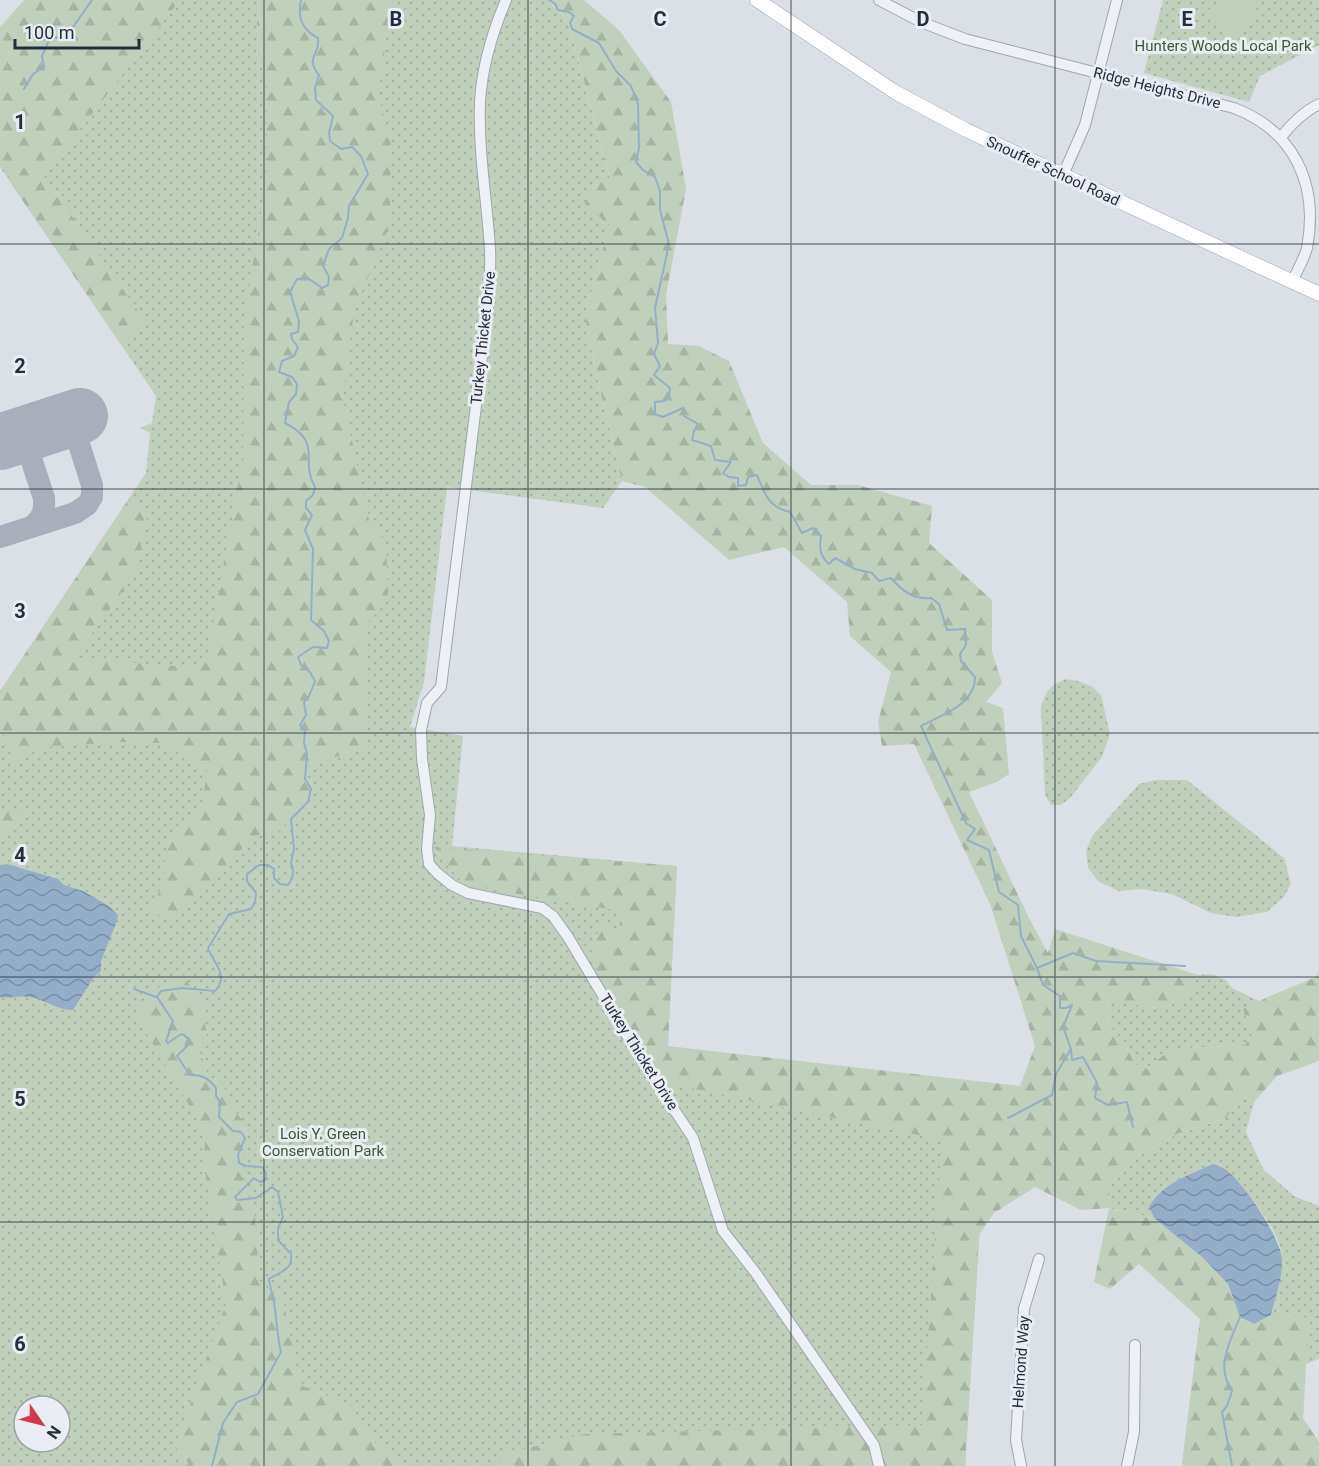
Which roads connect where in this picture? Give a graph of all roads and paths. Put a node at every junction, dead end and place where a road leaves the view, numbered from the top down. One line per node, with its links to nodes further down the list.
1 (506, 0): 16 (street, Turkey Thicket Drive)
2 (748, 0): 6 (main road, Snouffer School Road)
3 (757, 0): 6 (main road, Snouffer School Road)
4 (879, 0): 7 (street, Ridge Heights Drive)
5 (1117, 0): 7 (street)
6 (798, 27): 10 (main road, Snouffer School Road)
7 (1099, 73): 9 (street, Ridge Heights Drive); 10 (street)
8 (1319, 104): 9 (street)
9 (1281, 137): 11 (street, Ridge Heights Drive)
10 (1063, 175): 12 (main road, Snouffer School Road)
11 (1315, 195): 12 (street, Ridge Heights Drive)
12 (1292, 282): 13 (main road, Snouffer School Road)
13 (1319, 294)
14 (1038, 1259): 17 (street, Helmond Way)
15 (1135, 1345): 18 (street)
16 (879, 1466)
17 (1021, 1466)
18 (1127, 1466)

